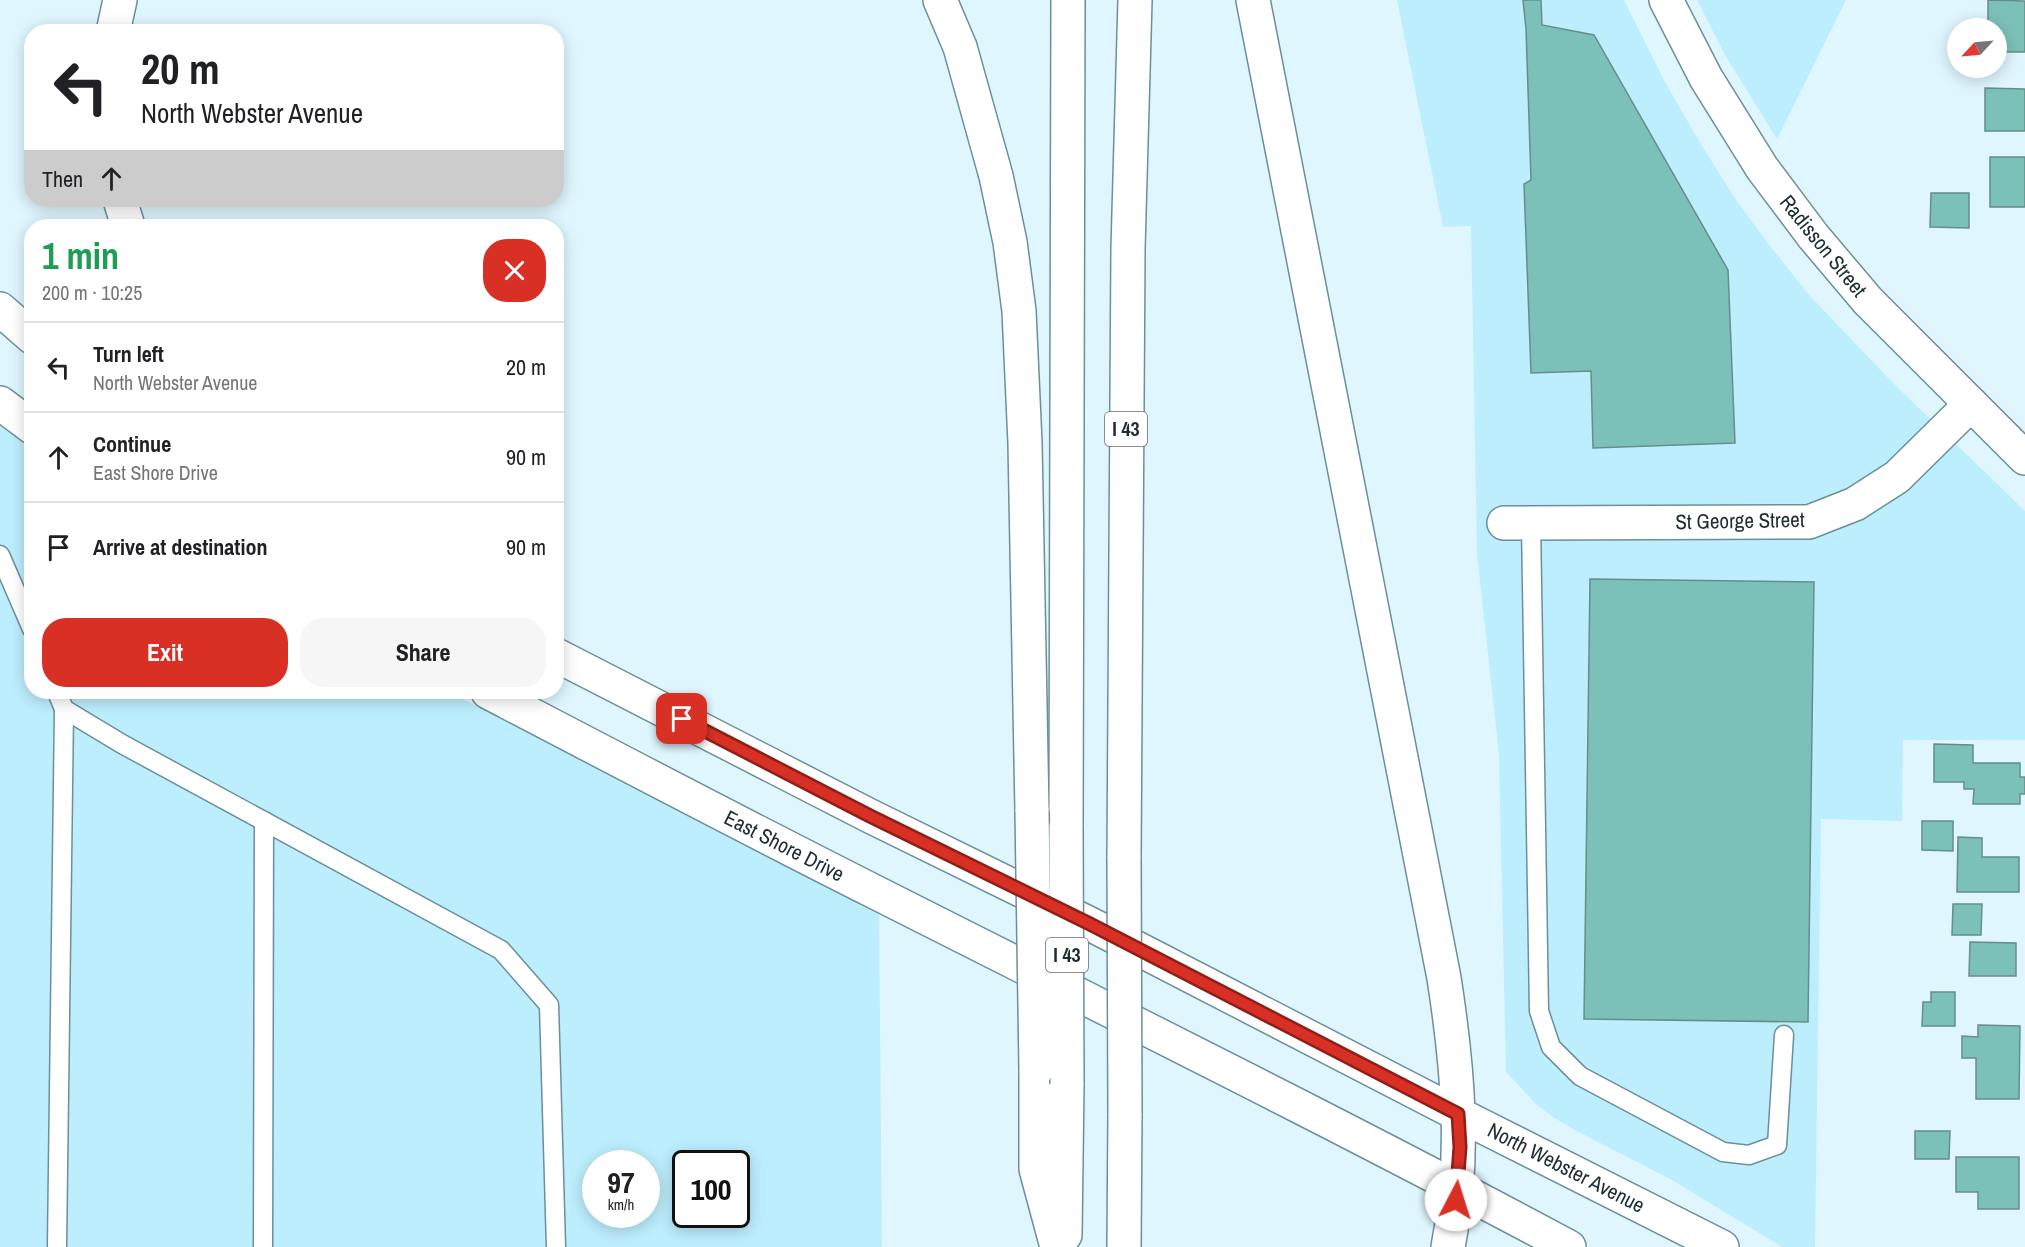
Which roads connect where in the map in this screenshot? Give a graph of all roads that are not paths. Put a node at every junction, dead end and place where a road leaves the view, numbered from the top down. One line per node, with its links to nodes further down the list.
1 (120, 0): 7 (main road)
2 (940, 0): 28 (main road, bridge)
3 (1068, 0): 29 (main road, I 43, bridge)
4 (1135, 0): 30 (main road, I 43, bridge)
5 (1253, 0): 23 (main road)
6 (1666, 0): 11 (main road, Radisson Street)
7 (115, 24)
8 (0, 309): 9 (main road)
9 (24, 330)
10 (0, 402): 12 (main road)
11 (1971, 404): 13 (main road, Radisson Street); 14 (main road, St George Street)
12 (24, 421)
13 (2025, 458)
14 (1518, 523): 22 (lane)
15 (0, 555): 16 (lane)
16 (24, 610)
17 (564, 659): 23 (main road, North Webster Avenue)
18 (60, 699): 20 (lane)
19 (501, 699): 24 (main road, East Shore Drive)
20 (64, 709): 21 (lane); 25 (lane)
21 (264, 821): 26 (lane); 27 (lane)
22 (1784, 1035)
23 (1458, 1114): 24 (main road); 33 (main road, North Webster Avenue)
24 (1457, 1187): 31 (main road); 32 (main road)
25 (57, 1247)
26 (262, 1247)
27 (556, 1247)
28 (1057, 1247)
29 (1065, 1247)
30 (1124, 1247)
31 (1448, 1247)
32 (1569, 1247)
33 (1722, 1247)

